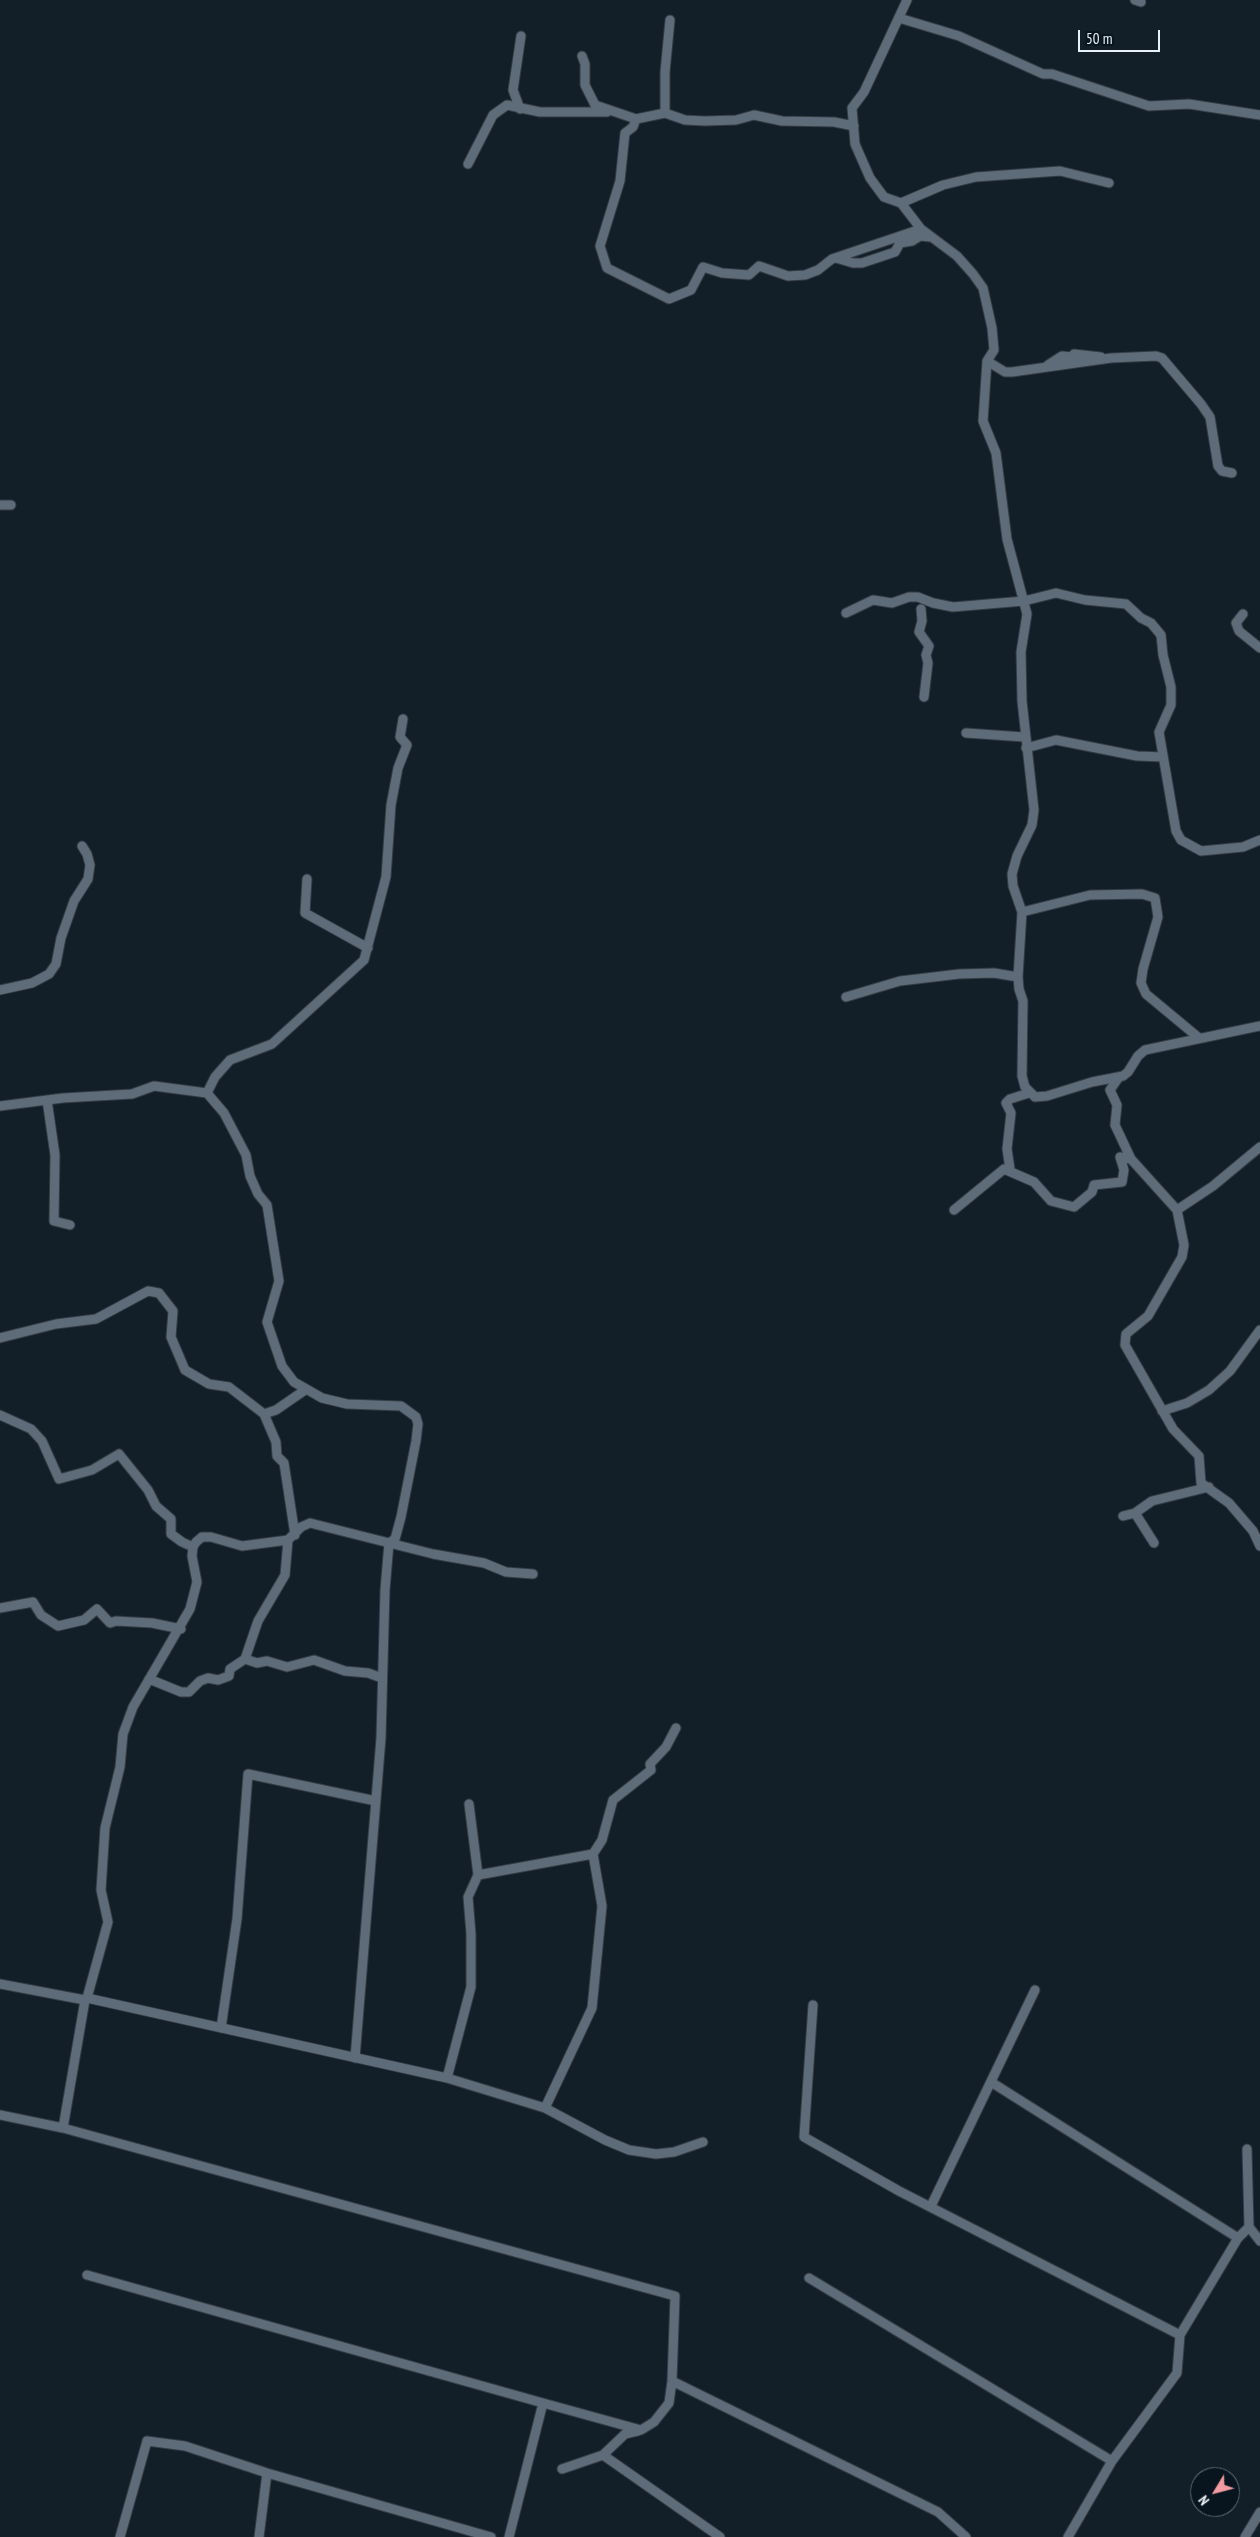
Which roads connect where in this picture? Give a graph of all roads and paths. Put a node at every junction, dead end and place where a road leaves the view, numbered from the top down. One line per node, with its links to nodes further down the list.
1 (906, 0): 2 (street)
2 (899, 18): 9 (street); 11 (street)
3 (670, 20): 8 (street)
4 (521, 36): 6 (street)
5 (582, 56): 7 (street)
6 (520, 110): 7 (street); 12 (street)
7 (610, 112): 10 (street)
8 (665, 113): 10 (street); 11 (street)
9 (1260, 115)
10 (636, 119): 17 (street)
11 (854, 126): 14 (street)
12 (468, 164)
13 (1109, 183): 14 (street)
14 (901, 203): 15 (street)
15 (921, 229): 16 (street); 17 (street)
16 (930, 237): 17 (street); 18 (street)
17 (835, 258)
18 (987, 361): 19 (street); 22 (street)
19 (1232, 473)
20 (0, 505): 21 (street)
21 (11, 505)
22 (1024, 601): 24 (street); 32 (street); 34 (street)
23 (933, 603): 24 (street); 25 (street); 26 (street)
24 (942, 606): 25 (street)
25 (921, 609): 29 (street)
26 (846, 613)
27 (1243, 614): 28 (street)
28 (1260, 648)
29 (924, 697)
30 (403, 719): 39 (street)
31 (966, 733): 32 (street)
32 (1024, 737): 33 (street)
33 (1026, 748): 34 (street); 38 (street)
34 (1163, 757): 35 (street)
35 (1260, 840)
36 (82, 846): 41 (street)
37 (307, 879): 39 (street)
38 (1022, 912): 40 (street); 44 (street)
39 (368, 948): 46 (street)
40 (1018, 977): 42 (street); 47 (street)
41 (0, 990)
42 (846, 997)
43 (1260, 1026): 44 (street)
44 (1199, 1038): 45 (street)
45 (1119, 1077): 47 (street); 51 (street)
46 (207, 1093): 48 (street); 58 (street)
47 (1029, 1094): 52 (street)
48 (47, 1100): 49 (street); 55 (street)
49 (0, 1106)
50 (1260, 1146): 54 (street)
51 (1131, 1159): 52 (street); 54 (street)
52 (1010, 1169): 53 (street)
53 (954, 1210)
54 (1177, 1210): 59 (street)
55 (70, 1225)
56 (1260, 1330): 59 (street)
57 (0, 1338): 60 (street)
58 (305, 1390): 60 (street); 66 (street)
59 (1162, 1411): 62 (street)
60 (264, 1414): 65 (street)
61 (0, 1415): 69 (street)
62 (1209, 1488): 63 (street); 68 (street)
63 (1135, 1513): 64 (street); 67 (street)
64 (1123, 1516)
65 (292, 1538): 66 (street); 69 (street); 73 (street)
66 (389, 1543): 70 (street); 74 (street)
67 (1154, 1543)
68 (1260, 1546)
69 (193, 1547): 72 (street)
70 (533, 1574)
71 (0, 1608): 72 (street)
72 (181, 1629): 75 (street)
73 (245, 1659): 74 (street); 75 (street)
74 (382, 1678): 77 (street)
75 (149, 1680): 83 (street)
76 (676, 1728): 79 (street)
77 (376, 1801): 85 (street); 86 (street)
78 (469, 1804): 80 (street)
79 (593, 1854): 80 (street); 89 (street)
80 (478, 1875): 87 (street)
81 (0, 1984): 83 (street)
82 (1035, 1990): 88 (street)
83 (86, 1999): 85 (street); 91 (street)
84 (813, 2005): 94 (street)
85 (221, 2028): 86 (street)
86 (355, 2058): 87 (street)
87 (447, 2078): 89 (street)
88 (991, 2082): 94 (street); 96 (street)
89 (545, 2108): 92 (street)
90 (0, 2115): 91 (street)
91 (63, 2128): 101 (street)
92 (703, 2142)
93 (1247, 2149): 95 (street)
94 (931, 2206): 100 (street)
95 (1249, 2227): 96 (street); 97 (street)
96 (1238, 2238): 100 (street)
97 (1260, 2241)
98 (87, 2275): 102 (street)
99 (809, 2278): 105 (street)
100 (1180, 2335): 105 (street)
101 (672, 2382): 103 (street); 114 (street)
102 (543, 2403): 103 (street); 112 (street)
103 (640, 2430): 104 (street)
104 (603, 2455): 106 (street); 113 (street)
105 (1112, 2461): 115 (street)
106 (562, 2469)
107 (267, 2473): 109 (street); 110 (street); 111 (street)
108 (1260, 2512): 116 (street)
109 (120, 2537)
110 (258, 2537)
111 (491, 2537)
112 (508, 2537)
113 (720, 2537)
114 (966, 2537)
115 (1068, 2537)
116 (1245, 2537)

